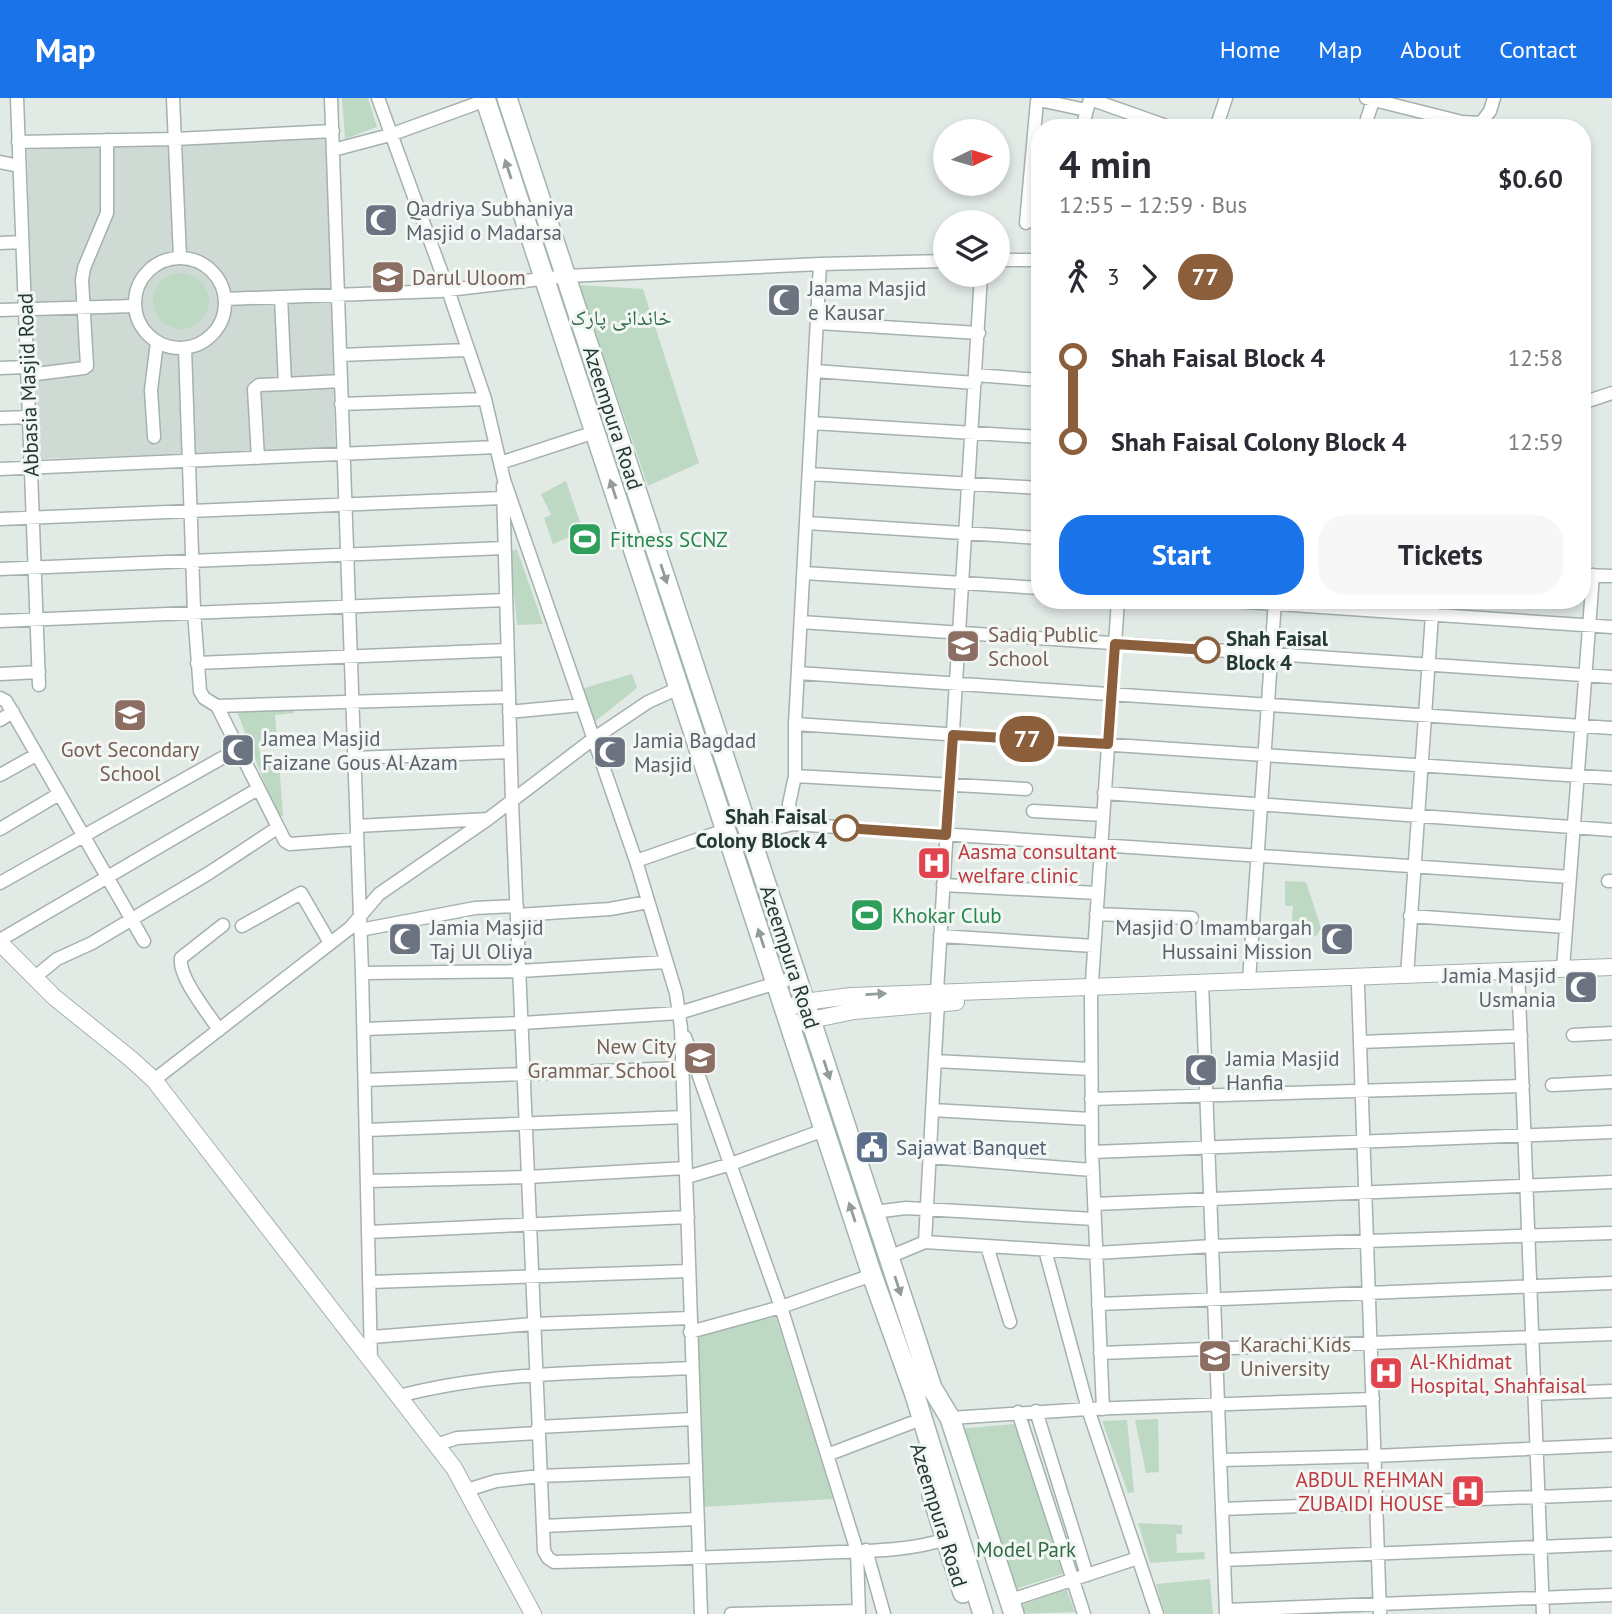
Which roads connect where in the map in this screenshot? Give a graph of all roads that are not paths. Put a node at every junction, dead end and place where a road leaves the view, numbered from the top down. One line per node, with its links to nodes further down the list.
1 (17, 98): 22 (street, Abbasia Masjid Road)
2 (173, 98): 20 (street)
3 (331, 98): 18 (street)
4 (378, 98): 19 (street)
5 (507, 98): 35 (main road, Azeempura Road)
6 (1494, 98): 17 (street)
7 (485, 99): 19 (street); 36 (main road, Azeempura Road, one-way to 7)
8 (1222, 99): 14 (street)
9 (1370, 99): 15 (street); 16 (street)
10 (1086, 110): 11 (street); 12 (street); 13 (street)
11 (1035, 119)
12 (1084, 119)
13 (1147, 119)
14 (1218, 119)
15 (1366, 119)
16 (1440, 119)
17 (1483, 119)
18 (333, 131): 20 (street); 23 (street)
19 (390, 135): 23 (street); 38 (street)
20 (175, 139): 21 (street); 30 (street)
21 (107, 141): 22 (street); 43 (street)
22 (18, 142): 25 (street, Abbasia Masjid Road)
23 (333, 150): 39 (street)
24 (0, 162): 25 (street)
25 (19, 166): 28 (street, Abbasia Masjid Road)
26 (1031, 168): 27 (street)
27 (1026, 223)
28 (22, 242): 29 (street); 45 (street, Abbasia Masjid Road)
29 (0, 243)
30 (180, 257): 41 (street); 42 (street)
31 (1010, 260): 32 (street)
32 (1031, 260)
33 (933, 261): 34 (street)
34 (820, 264): 35 (street); 46 (street)
35 (567, 276): 36 (street); 173 (main road, Azeempura Road, one-way to 173)
36 (544, 280): 38 (street); 66 (main road, Azeempura Road)
37 (981, 287): 47 (street)
38 (449, 290): 39 (street); 50 (street)
39 (338, 295): 40 (street); 51 (street)
40 (281, 297): 41 (street); 58 (street)
41 (225, 299): 49 (street)
42 (135, 306): 43 (street); 48 (street)
43 (82, 308): 45 (street); 53 (street)
44 (0, 310): 45 (street)
45 (25, 310): 53 (street, Abbasia Masjid Road)
46 (818, 323): 47 (street); 54 (street)
47 (979, 333): 55 (street)
48 (157, 342): 49 (street); 69 (street)
49 (185, 348): 73 (street)
50 (467, 350): 51 (street); 60 (street)
51 (340, 355): 57 (street)
52 (0, 368): 53 (street)
53 (27, 371): 63 (street, Abbasia Masjid Road)
54 (815, 371): 55 (street); 65 (street)
55 (975, 379): 56 (street); 67 (street)
56 (1031, 380)
57 (341, 381): 58 (street); 62 (street)
58 (285, 384): 72 (street)
59 (1612, 393): 61 (street)
60 (485, 399): 62 (street); 70 (street)
61 (1591, 400)
62 (341, 404): 71 (street)
63 (29, 417): 64 (street); 75 (street, Abbasia Masjid Road)
64 (0, 418)
65 (812, 423): 67 (street); 77 (street)
66 (595, 432): 74 (street); 127 (main road, Azeempura Road, one-way to 66)
67 (970, 433): 68 (street); 79 (street)
68 (1031, 436)
69 (154, 437)
70 (496, 447): 71 (street); 74 (street)
71 (342, 454): 72 (street); 82 (street)
72 (258, 458): 73 (street)
73 (189, 461): 75 (street); 83 (street)
74 (500, 463): 78 (street)
75 (32, 467): 76 (street); 84 (street, Abbasia Masjid Road)
76 (0, 469)
77 (810, 474): 79 (street); 86 (street)
78 (504, 480): 81 (street); 132 (street)
79 (968, 484): 80 (street); 87 (street)
80 (1031, 488)
81 (502, 498): 82 (street); 89 (street)
82 (345, 505): 83 (street); 90 (street)
83 (191, 511): 84 (street); 91 (street)
84 (34, 517): 85 (street); 92 (street, Abbasia Masjid Road)
85 (0, 519)
86 (807, 523): 87 (street); 94 (street)
87 (966, 532): 88 (street); 97 (street)
88 (1031, 537)
89 (504, 548): 90 (street); 99 (street)
90 (346, 554): 91 (street); 100 (street)
91 (192, 561): 92 (street); 106 (street)
92 (36, 568): 93 (street); 108 (street, Abbasia Masjid Road)
93 (0, 569)
94 (804, 573): 97 (street); 110 (street)
95 (1591, 575): 96 (street)
96 (1612, 576)
97 (962, 583): 98 (street); 113 (street)
98 (1031, 587)
99 (505, 600): 100 (street); 115 (street)
100 (349, 605): 106 (street); 117 (street)
101 (1117, 609): 114 (street)
102 (1274, 609): 116 (street)
103 (1354, 609): 107 (street)
104 (1432, 609): 107 (street)
105 (1589, 609): 111 (street)
106 (194, 611): 108 (street); 118 (street)
107 (1432, 616): 111 (street); 119 (street)
108 (38, 619): 109 (street); 120 (street, Abbasia Masjid Road)
109 (0, 621)
110 (801, 622): 113 (street); 121 (street)
111 (1589, 625): 112 (street); 123 (street)
112 (1612, 627)
113 (959, 633): 114 (street); 125 (street)
114 (1115, 644): 116 (street); 128 (street)
115 (507, 650): 117 (street); 129 (street)
116 (1271, 655): 119 (street); 133 (street)
117 (350, 656): 118 (street); 131 (street)
118 (197, 663): 134 (street)
119 (1429, 664): 123 (street); 137 (street)
120 (39, 671): 122 (street); 126 (street, Abbasia Masjid Road)
121 (798, 673): 125 (street); 139 (street)
122 (0, 674)
123 (1585, 675): 124 (street); 140 (street)
124 (1612, 677)
125 (956, 684): 128 (street); 142 (street)
126 (39, 685)
127 (679, 688): 143 (street); 170 (main road, Azeempura Road)
128 (1111, 694): 133 (street); 144 (street)
129 (509, 697): 131 (street); 136 (street)
130 (0, 698): 135 (street)
131 (351, 702): 134 (street); 149 (street)
132 (581, 705): 136 (street); 143 (street)
133 (1268, 705): 137 (street); 148 (street)
134 (217, 706): 145 (street)
135 (13, 712): 138 (street); 147 (street)
136 (509, 712): 146 (street)
137 (1425, 715): 140 (street); 150 (street)
138 (0, 720)
139 (795, 724): 142 (street); 152 (street)
140 (1581, 726): 141 (street); 153 (street)
141 (1612, 728)
142 (953, 735): 144 (street); 155 (street)
143 (593, 739): 160 (street); 178 (street)
144 (1108, 744): 148 (street); 158 (street)
145 (238, 749): 156 (street); 175 (street)
146 (510, 752): 149 (street); 160 (street)
147 (36, 754): 151 (street); 159 (street)
148 (1264, 755): 150 (street); 161 (street)
149 (354, 758): 172 (street)
150 (1422, 765): 153 (street); 164 (street)
151 (0, 775)
152 (795, 776): 155 (street); 166 (street)
153 (1577, 776): 154 (street); 167 (street)
154 (1612, 778)
155 (949, 785): 157 (street); 174 (street)
156 (258, 789): 168 (street); 180 (street)
157 (1026, 789)
158 (1104, 793): 161 (street); 163 (street)
159 (59, 794): 169 (street); 175 (street)
160 (512, 802): 165 (street); 186 (street)
161 (1261, 804): 164 (street); 177 (street)
162 (1033, 811): 163 (street)
163 (1103, 815): 176 (street)
164 (1418, 817): 167 (street); 179 (street)
165 (488, 819): 172 (street); 191 (street)
166 (793, 824): 173 (street); 174 (street)
167 (1573, 827): 171 (street); 181 (street)
168 (277, 828): 172 (street); 190 (street)
169 (0, 829)
170 (725, 830): 178 (street); 211 (main road, Azeempura Road, one-way to 170)
171 (1612, 830)
172 (357, 832): 191 (street)
173 (750, 835): 209 (main road, Azeempura Road)
174 (946, 835): 176 (street); 183 (street)
175 (82, 836): 180 (street); 182 (street)
176 (1101, 844): 177 (street); 184 (street)
177 (1258, 855): 179 (street); 210 (street)
178 (636, 860): 185 (street)
179 (1415, 866): 181 (street); 188 (street)
180 (107, 877): 190 (street); 196 (street)
181 (1570, 877): 194 (street)
182 (0, 883)
183 (943, 885): 184 (street); 195 (street)
184 (1098, 893): 187 (street)
185 (648, 902): 186 (street); 200 (street)
186 (517, 911): 191 (street); 203 (street)
187 (1096, 914): 189 (street); 199 (street)
188 (1410, 916): 194 (street); 207 (street)
189 (1192, 918)
190 (131, 919): 197 (street); 208 (street)
191 (360, 924): 198 (street); 204 (street)
192 (223, 925): 222 (street)
193 (242, 926): 198 (street)
194 (1566, 927): 202 (street)
195 (940, 936): 199 (street); 215 (street)
196 (0, 941): 208 (street)
197 (144, 941)
198 (330, 943): 222 (street)
199 (1094, 946): 214 (street)
200 (666, 962): 203 (street); 217 (street)
201 (1612, 967): 202 (street)
202 (1563, 968): 205 (street)
203 (520, 971): 204 (street); 219 (street)
204 (362, 974): 221 (street)
205 (1519, 975): 206 (street); 207 (street); 212 (street); 225 (street)
206 (1612, 975)
207 (1407, 976): 210 (street)
208 (35, 977): 231 (street)
209 (796, 977): 211 (street); 216 (main road, Azeempura Road)
210 (1250, 981): 213 (street)
211 (776, 984): 217 (street); 218 (main road, Azeempura Road)
212 (1357, 986): 213 (street); 226 (street)
213 (1202, 987): 214 (street); 237 (street)
214 (1091, 991): 215 (street); 229 (street)
215 (938, 997): 216 (street); 227 (street)
216 (807, 1011): 218 (street); 262 (main road, Azeempura Road, one-way to 262)
217 (679, 1013): 219 (street); 220 (street)
218 (787, 1017): 244 (main road, Azeempura Road)
219 (522, 1023): 221 (street); 230 (street)
220 (681, 1028): 228 (street); 251 (street)
221 (364, 1029): 232 (street)
222 (219, 1030): 231 (street)
223 (1612, 1032): 224 (street)
224 (1573, 1035)
225 (1521, 1036): 226 (street); 234 (street)
226 (1360, 1042): 236 (street)
227 (935, 1061): 229 (street); 239 (street)
228 (682, 1068): 230 (street); 240 (street)
229 (1091, 1069): 238 (street)
230 (524, 1074): 232 (street); 242 (street)
231 (154, 1080): 296 (street)
232 (365, 1080): 243 (street)
233 (1612, 1082): 235 (street)
234 (1523, 1086): 236 (street); 246 (street)
235 (1552, 1086)
236 (1362, 1091): 237 (street); 247 (street)
237 (1206, 1097): 238 (street); 248 (street)
238 (1091, 1099): 241 (street)
239 (932, 1110): 241 (street); 250 (street)
240 (684, 1117): 242 (street); 253 (street)
241 (1091, 1119): 249 (street)
242 (526, 1123): 243 (street); 254 (street)
243 (367, 1130): 255 (street)
244 (824, 1130): 251 (street); 277 (main road, Azeempura Road, one-way to 244)
245 (1612, 1132): 246 (street)
246 (1524, 1136): 247 (street); 257 (street)
247 (1363, 1142): 248 (street); 258 (street)
248 (1209, 1147): 249 (street); 259 (street)
249 (1091, 1152): 252 (street)
250 (929, 1157): 252 (street); 261 (street)
251 (731, 1164): 253 (street); 285 (street)
252 (1092, 1170): 260 (street)
253 (687, 1172): 254 (street); 263 (street)
254 (528, 1177): 255 (street); 265 (street)
255 (368, 1181): 266 (street)
256 (1612, 1182): 257 (street)
257 (1526, 1185): 258 (street); 268 (street)
258 (1365, 1192): 259 (street); 269 (street)
259 (1211, 1199): 260 (street); 272 (street)
260 (1094, 1204): 264 (street)
261 (927, 1210): 262 (street); 264 (street); 270 (street)
262 (874, 1212): 275 (main road, Azeempura Road)
263 (688, 1217): 265 (street); 276 (street)
264 (1094, 1219): 274 (street)
265 (530, 1226): 266 (street); 278 (street)
266 (369, 1232): 279 (street)
267 (1612, 1233): 268 (street)
268 (1528, 1235): 269 (street); 281 (street)
269 (1367, 1241): 272 (street); 282 (street)
270 (925, 1242): 271 (street); 275 (street)
271 (987, 1246): 273 (street); 287 (street)
272 (1213, 1247): 274 (street); 283 (street)
273 (1045, 1250): 274 (street); 305 (street)
274 (1096, 1253): 284 (street)
275 (889, 1257): 299 (main road, Azeempura Road, one-way to 299)
276 (689, 1271): 278 (street); 286 (street)
277 (872, 1275): 285 (street); 299 (main road, Azeempura Road)
278 (532, 1276): 279 (street); 288 (street)
279 (370, 1282): 291 (street)
280 (1612, 1283): 281 (street)
281 (1530, 1286): 282 (street); 292 (street)
282 (1369, 1293): 283 (street); 293 (street)
283 (1215, 1299): 284 (street); 294 (street)
284 (1098, 1304): 295 (street)
285 (781, 1307): 289 (street); 315 (street)
286 (690, 1318): 288 (street); 289 (street)
287 (1010, 1322)
288 (534, 1324): 291 (street); 298 (street)
289 (690, 1332): 297 (street)
290 (1612, 1334): 292 (street)
291 (372, 1337): 296 (street)
292 (1531, 1337): 293 (street); 301 (street)
293 (1371, 1344): 294 (street); 303 (street)
294 (1217, 1348): 295 (street); 304 (street)
295 (1100, 1353): 306 (street)
296 (371, 1361): 302 (street)
297 (692, 1368): 298 (street); 309 (street)
298 (536, 1376): 302 (street); 311 (street)
299 (923, 1390): 310 (main road, Azeempura Road); 310 (main road, Azeempura Road)
300 (1612, 1391): 301 (street)
301 (1534, 1394): 314 (street)
302 (399, 1396): 312 (street)
303 (1373, 1399): 304 (street); 316 (street)
304 (1219, 1405): 306 (street); 317 (street)
305 (1088, 1409): 306 (street); 307 (street); 333 (street)
306 (1103, 1409)
307 (1036, 1411): 308 (street); 335 (street)
308 (1017, 1412): 310 (street); 336 (street)
309 (693, 1419): 311 (street); 318 (street)
310 (933, 1426): 315 (street); 327 (main road, Azeempura Road); 339 (main road, Azeempura Road); 348 (main road)
311 (538, 1430): 312 (street); 319 (street)
312 (436, 1445): 320 (street)
313 (1612, 1445): 314 (street)
314 (1538, 1449): 316 (street); 322 (street)
315 (827, 1455): 330 (street)
316 (1375, 1456): 317 (street); 323 (street)
317 (1221, 1460): 324 (street)
318 (695, 1470): 319 (street); 325 (street)
319 (540, 1476): 320 (street); 326 (street)
320 (467, 1490): 343 (street)
321 (1612, 1494): 322 (street)
322 (1539, 1497): 323 (street); 329 (street)
323 (1377, 1504): 324 (street); 331 (street)
324 (1223, 1509): 334 (street)
325 (697, 1519): 326 (street); 332 (street)
326 (543, 1526): 332 (street)
327 (945, 1539): 330 (street); 347 (main road, Azeempura Road)
328 (1612, 1544): 329 (street)
329 (1541, 1548): 331 (street); 338 (street)
330 (861, 1550): 332 (street); 342 (street); 346 (street)
331 (1378, 1555): 334 (street); 340 (street)
332 (698, 1558): 344 (street)
333 (1138, 1559): 335 (street); 350 (street)
334 (1224, 1560): 341 (street)
335 (1087, 1575): 336 (street)
336 (1073, 1580): 339 (street); 349 (street)
337 (1612, 1595): 338 (street)
338 (1542, 1598): 340 (street); 351 (street)
339 (1011, 1609)
340 (1380, 1609): 341 (street)
341 (1226, 1612)
342 (859, 1613): 345 (street)
343 (533, 1614)
344 (701, 1614)
345 (731, 1614)
346 (884, 1614)
347 (970, 1614)
348 (983, 1614)
349 (1084, 1614)
350 (1157, 1614)
351 (1543, 1614)

